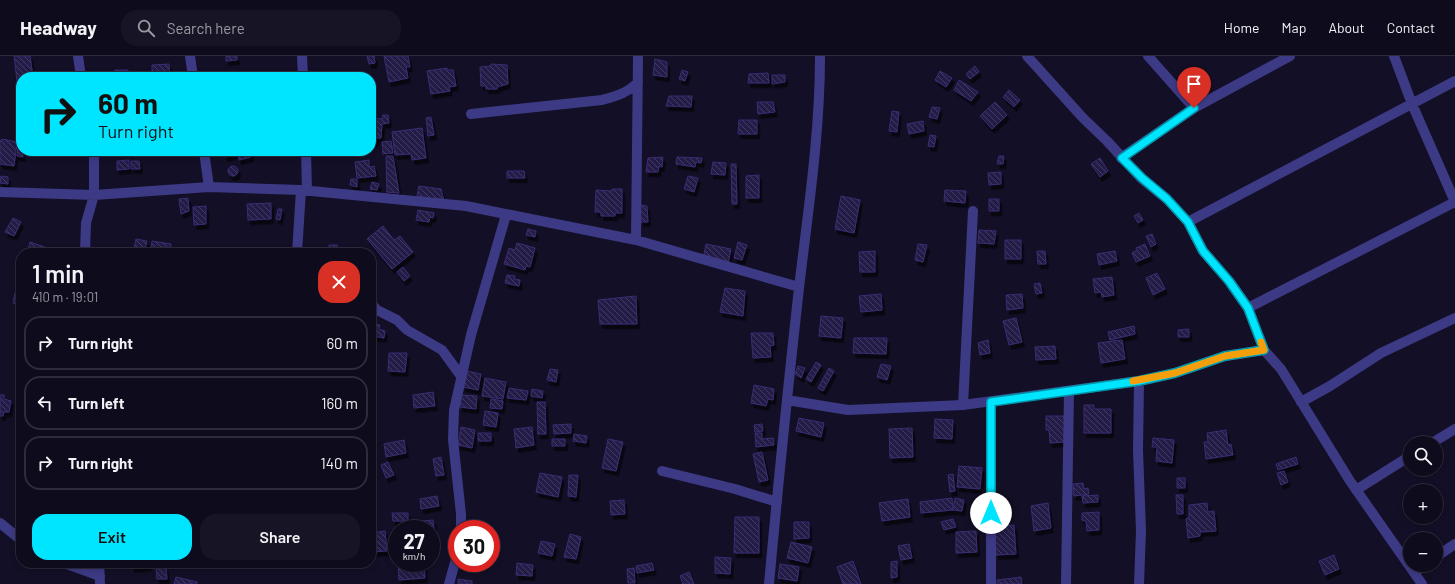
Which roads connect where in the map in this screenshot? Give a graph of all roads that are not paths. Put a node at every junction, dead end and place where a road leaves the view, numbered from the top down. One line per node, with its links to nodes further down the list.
1 (78, 56): 10 (street)
2 (190, 56): 11 (street)
3 (302, 56): 12 (street)
4 (638, 56): 14 (street)
5 (820, 56): 33 (street)
6 (1028, 56): 21 (street)
7 (1148, 56): 16 (street)
8 (1290, 56): 16 (street)
9 (1394, 56): 15 (street)
10 (81, 72)
11 (192, 72)
12 (303, 72)
13 (1455, 81): 15 (street)
14 (638, 82): 17 (street); 30 (street)
15 (1412, 104): 26 (street); 29 (street)
16 (1194, 108): 21 (street)
17 (471, 114)
18 (94, 156): 25 (street)
19 (205, 156): 22 (street)
20 (306, 156): 23 (street)
21 (1122, 158): 29 (street)
22 (209, 187): 23 (street); 25 (street)
23 (304, 191): 28 (street); 32 (street)
24 (0, 192): 25 (street)
25 (94, 195): 31 (street)
26 (1455, 202): 34 (street)
27 (973, 211): 44 (street)
28 (506, 215): 30 (street); 38 (street)
29 (1188, 222): 34 (street)
30 (636, 240): 33 (street)
31 (85, 248)
32 (298, 248)
33 (799, 287): 41 (street)
34 (1248, 308): 37 (street)
35 (376, 309): 38 (street)
36 (1455, 318): 43 (street)
37 (1264, 350): 39 (street); 43 (street)
38 (461, 376): 51 (street)
39 (1139, 381): 40 (street); 66 (street)
40 (1069, 391): 42 (street); 65 (street)
41 (787, 400): 44 (street); 50 (street)
42 (991, 402): 44 (street); 64 (street)
43 (1301, 402): 49 (street)
44 (963, 405)
45 (1455, 429): 46 (street)
46 (1443, 436)
47 (1403, 460): 49 (street)
48 (662, 471): 50 (street)
49 (1356, 490): 56 (street)
50 (777, 502): 63 (street)
51 (461, 520)
52 (0, 523): 53 (street)
53 (16, 536)
54 (1455, 544): 55 (street)
55 (1443, 552)
56 (1403, 555)
57 (75, 568): 61 (street)
58 (99, 568): 61 (street)
59 (452, 572): 62 (street)
60 (1415, 572): 67 (street)
61 (100, 580)
62 (449, 584)
63 (769, 584)
64 (991, 584)
65 (1066, 584)
66 (1139, 584)
67 (1422, 584)

